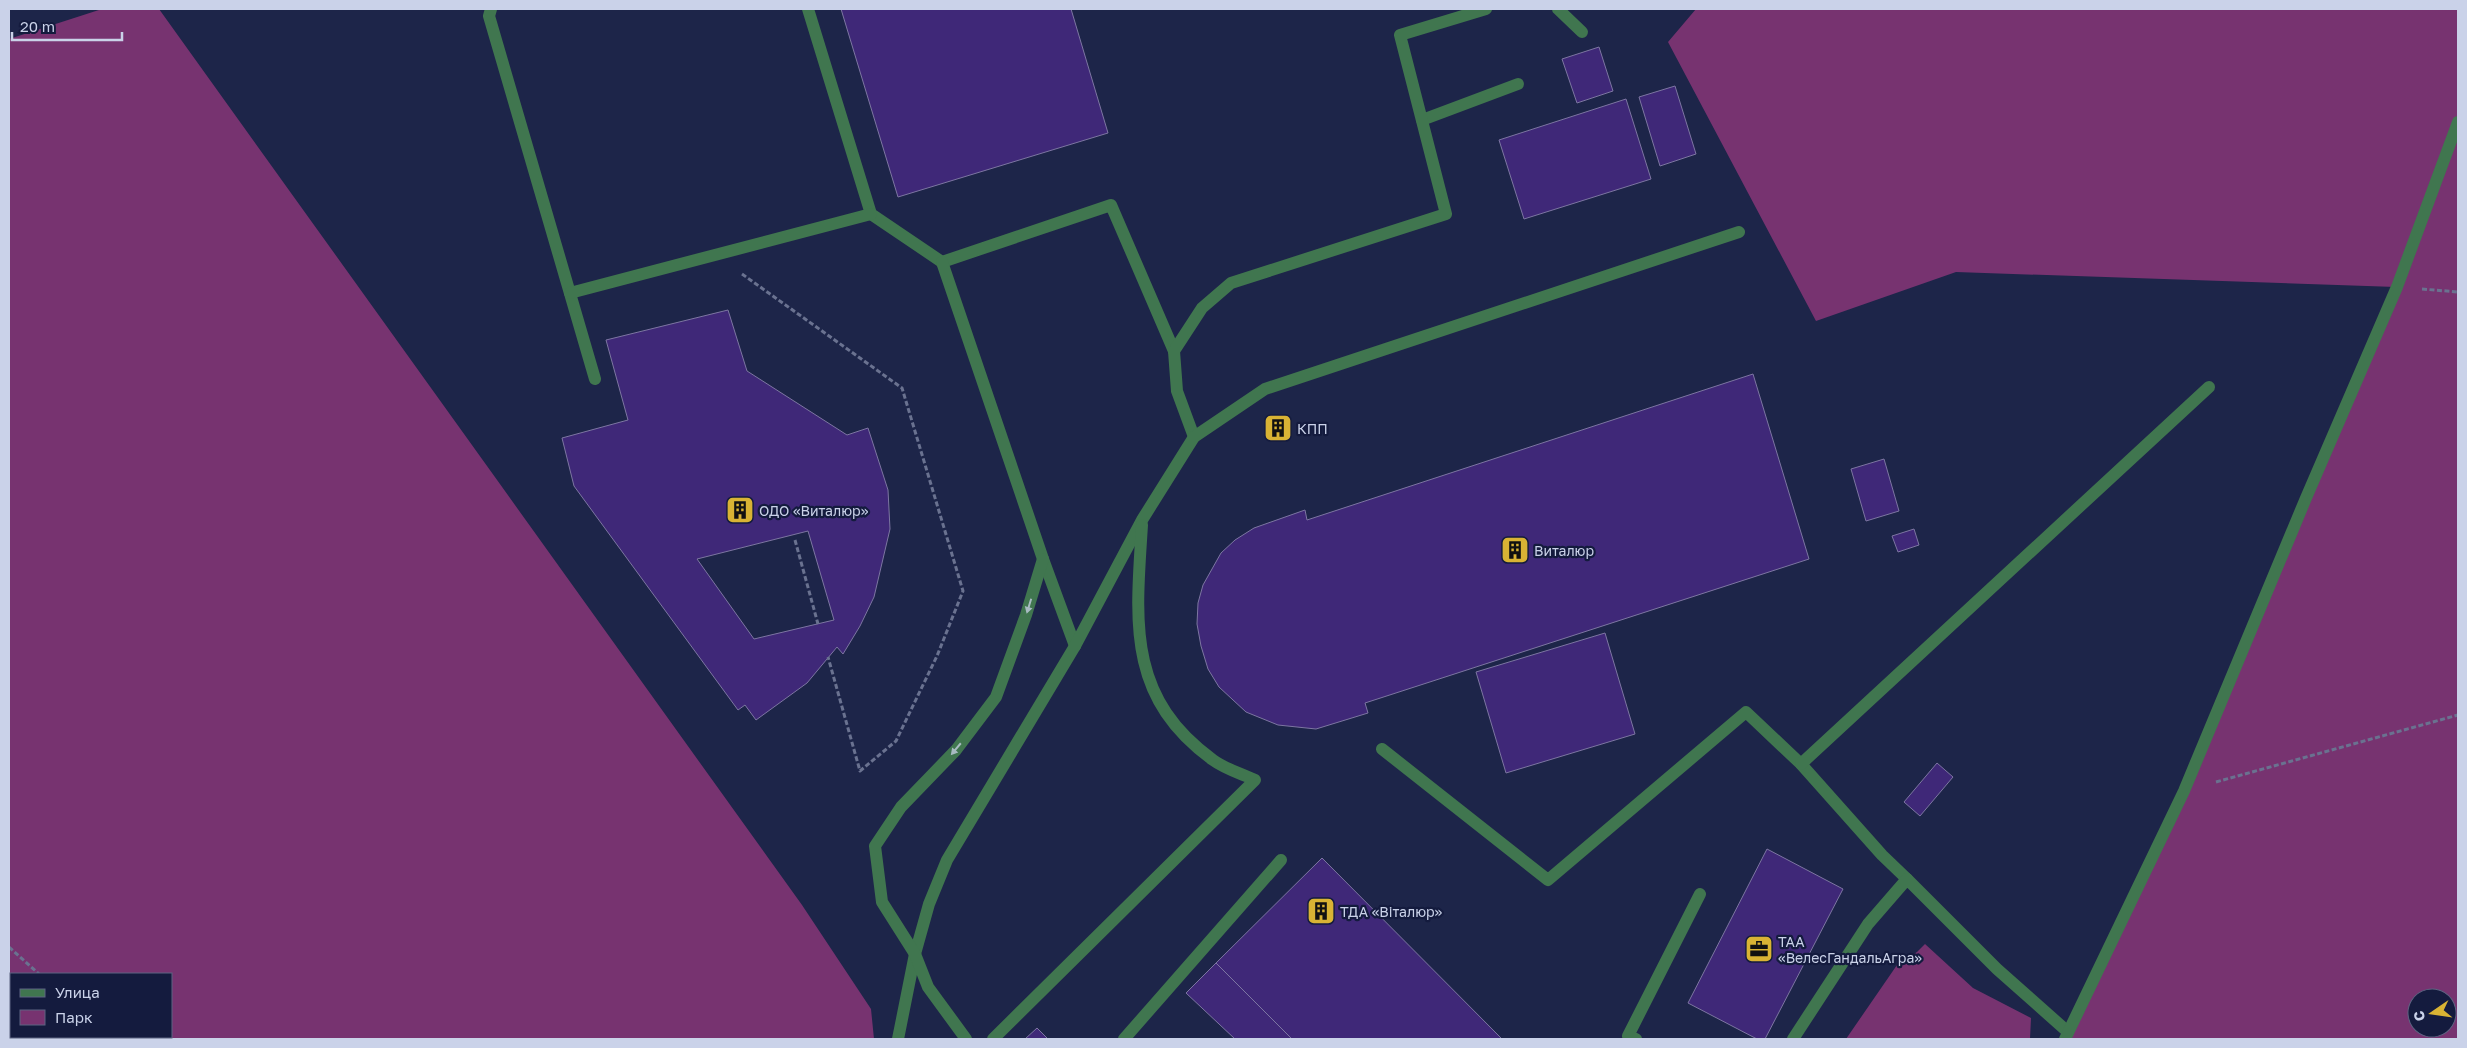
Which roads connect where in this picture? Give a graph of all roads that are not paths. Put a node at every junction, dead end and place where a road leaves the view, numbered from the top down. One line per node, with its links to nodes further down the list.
1 (491, 9): 12 (street)
2 (808, 9): 9 (street)
3 (1486, 9): 7 (street)
4 (1558, 9): 5 (street)
5 (1582, 32)
6 (1518, 84): 7 (street)
7 (1422, 120): 13 (street)
8 (2458, 122): 26 (street)
9 (871, 214): 11 (street); 12 (street)
10 (1739, 232): 16 (street)
11 (942, 262): 13 (street); 18 (street)
12 (570, 293): 14 (street)
13 (1174, 351): 16 (street)
14 (595, 379)
15 (2209, 387): 21 (street)
16 (1194, 437): 17 (street)
17 (1142, 520): 19 (street); 29 (street)
18 (1043, 559): 19 (street); 25 (street, one-way to 25)
19 (1075, 646): 25 (street)
20 (1382, 749): 21 (street)
21 (1801, 764): 23 (street)
22 (1281, 860): 30 (street)
23 (1907, 878): 26 (street); 32 (street)
24 (1700, 894): 31 (street)
25 (915, 954): 27 (street); 28 (street)
26 (2066, 1036)
27 (898, 1039)
28 (966, 1039)
29 (993, 1039)
30 (1124, 1039)
31 (1636, 1039)
32 (1793, 1039)

